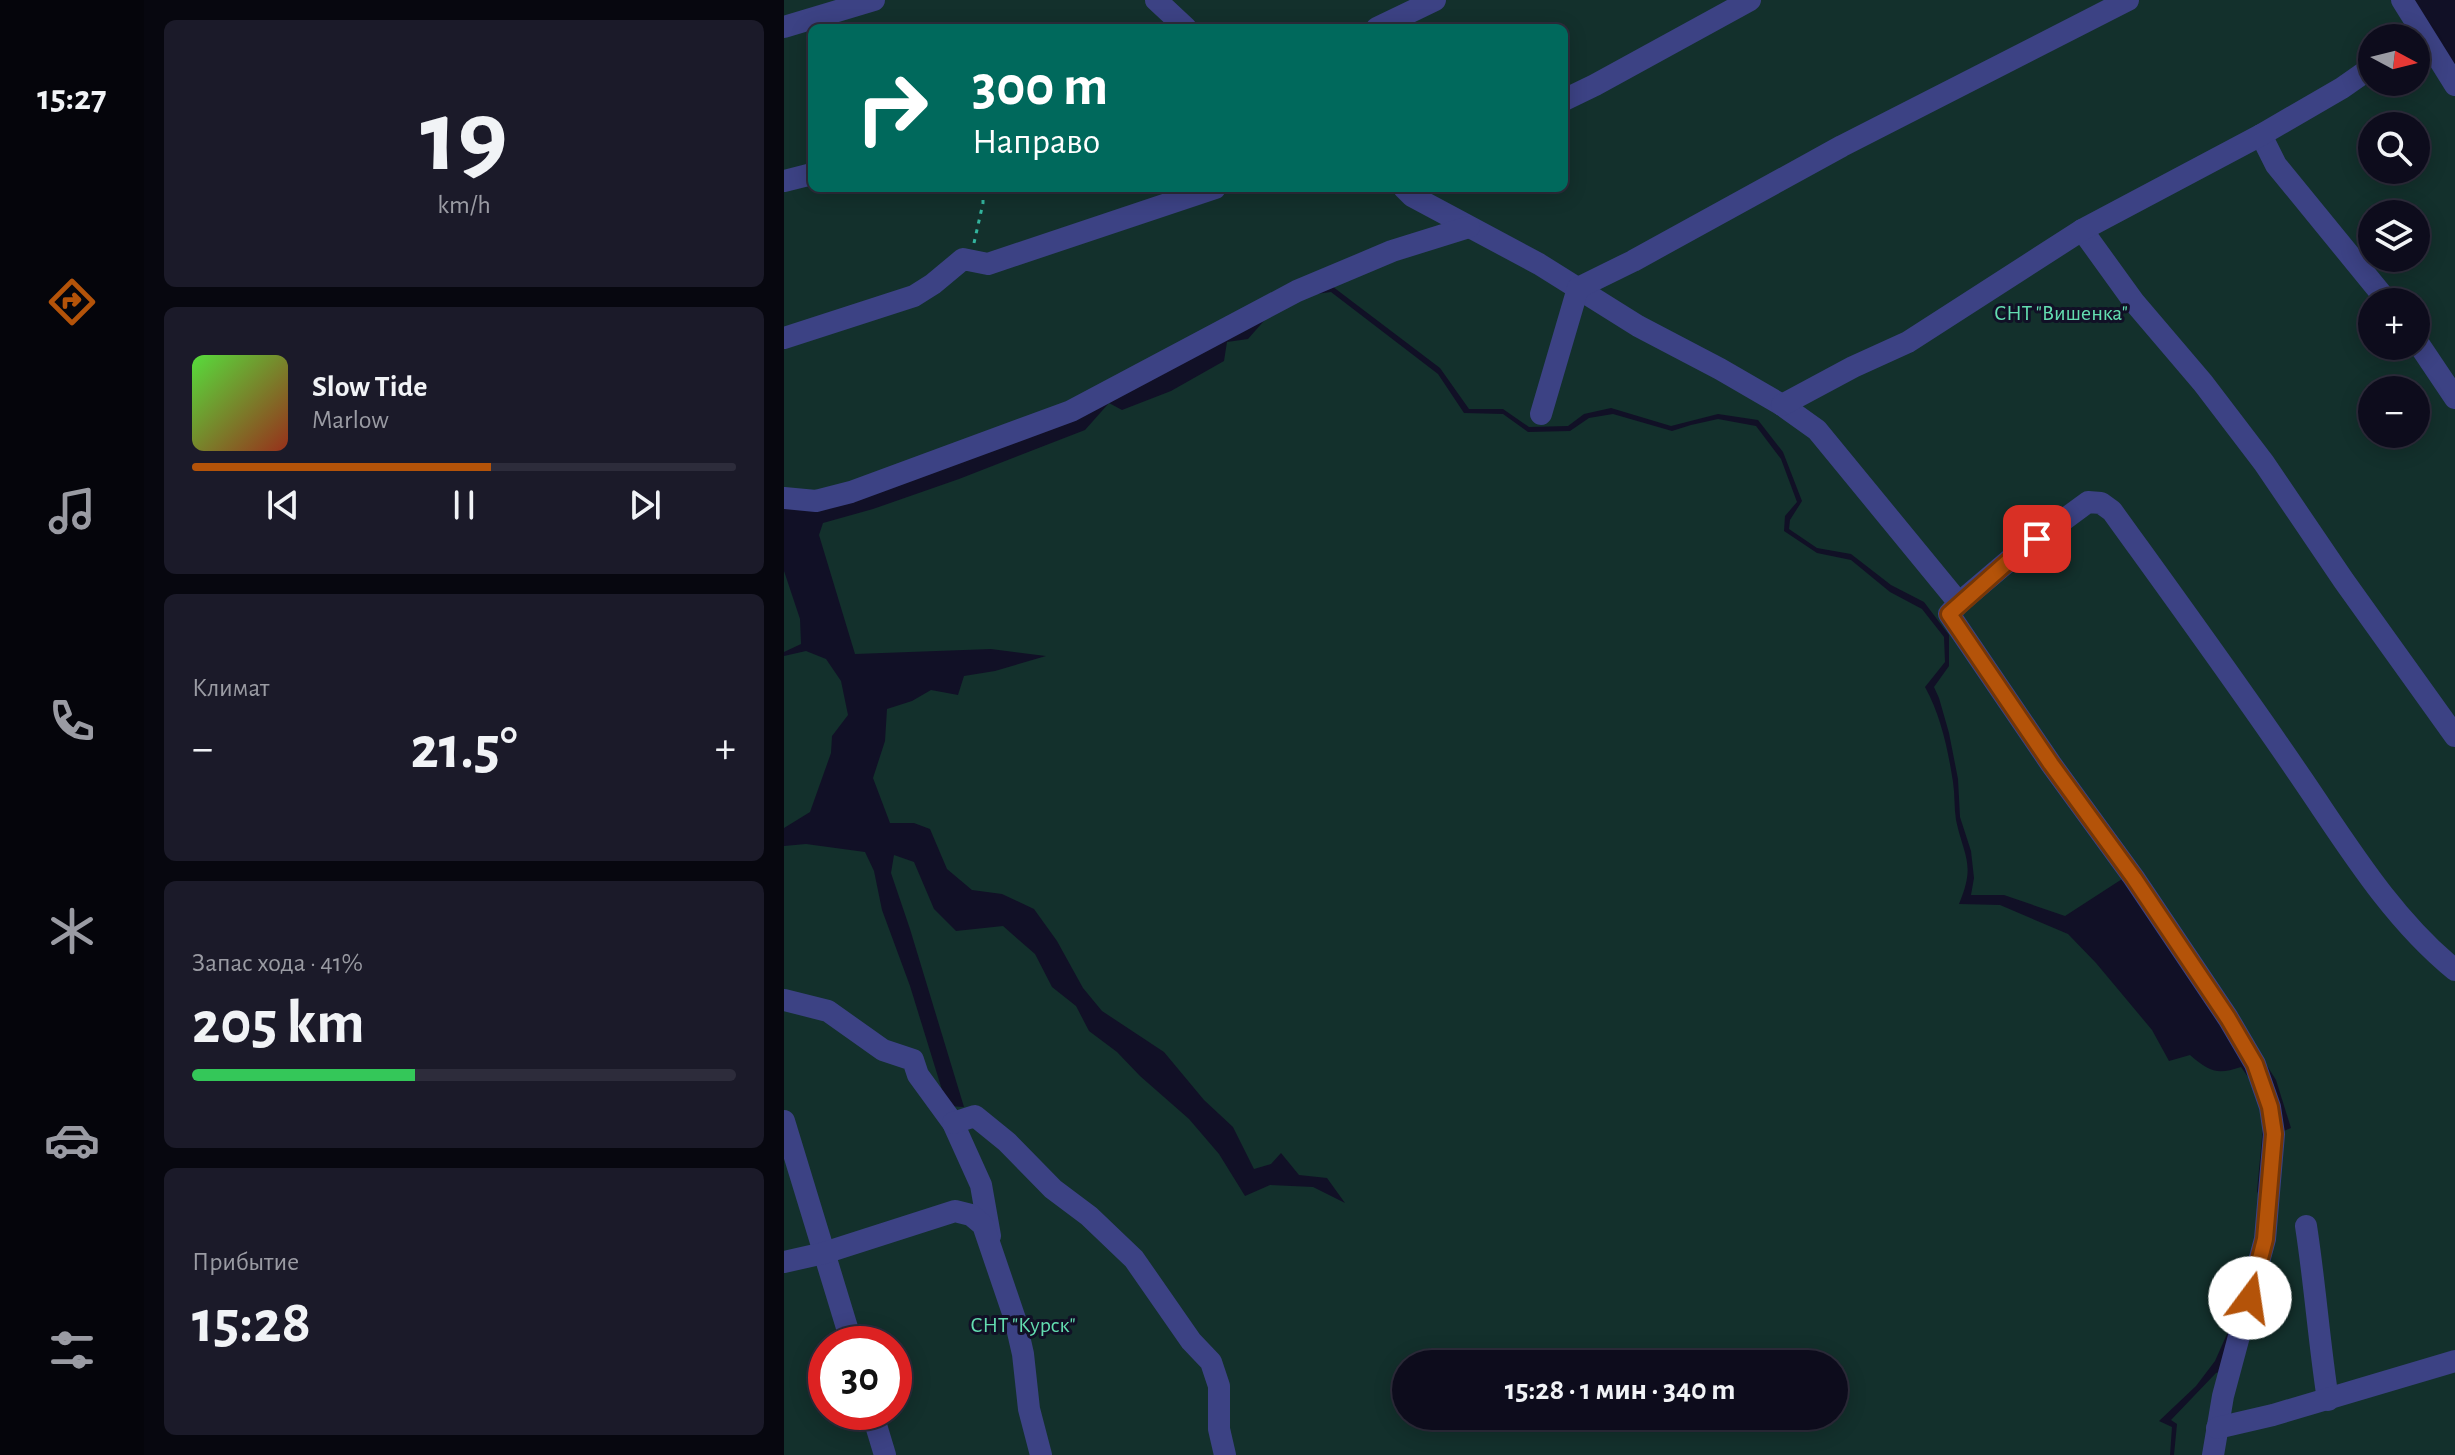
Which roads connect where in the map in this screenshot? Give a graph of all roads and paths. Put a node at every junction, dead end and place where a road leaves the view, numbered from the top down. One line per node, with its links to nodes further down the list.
1 (874, 0): 10 (street)
2 (1156, 0): 7 (street)
3 (1435, 0): 8 (street)
4 (1750, 0): 14 (street)
5 (2128, 0): 24 (street)
6 (2402, 0): 9 (street)
7 (1182, 24)
8 (1385, 24)
9 (2412, 24)
10 (784, 27)
11 (2430, 52): 13 (street)
12 (2358, 77): 15 (street)
13 (2455, 85)
14 (1568, 98)
15 (2261, 135): 22 (street); 25 (street)
16 (808, 175): 17 (street)
17 (784, 181)
18 (983, 192): 23 (path)
19 (1203, 192): 23 (street)
20 (1408, 192): 21 (street)
21 (1469, 227): 24 (street); 31 (street)
22 (2082, 230): 29 (street); 33 (street)
23 (963, 259): 26 (street)
24 (1578, 288): 29 (street); 30 (street)
25 (2377, 288)
26 (784, 338)
27 (2429, 360): 28 (street)
28 (2455, 398)
29 (1782, 405): 32 (street)
30 (1541, 414)
31 (784, 498)
32 (1959, 603): 34 (street); 45 (street)
33 (2455, 736)
34 (2455, 970)
35 (784, 1000): 37 (street)
36 (784, 1121): 40 (street)
37 (953, 1123): 39 (street); 49 (street)
38 (2306, 1226): 44 (street)
39 (992, 1251): 40 (street); 48 (street)
40 (824, 1253): 41 (street); 42 (street)
41 (784, 1262)
42 (846, 1326)
43 (2455, 1361): 44 (street)
44 (2328, 1400): 45 (street)
45 (2217, 1428): 50 (street)
46 (877, 1430): 47 (street)
47 (885, 1455)
48 (1041, 1455)
49 (1225, 1455)
50 (2213, 1455)

